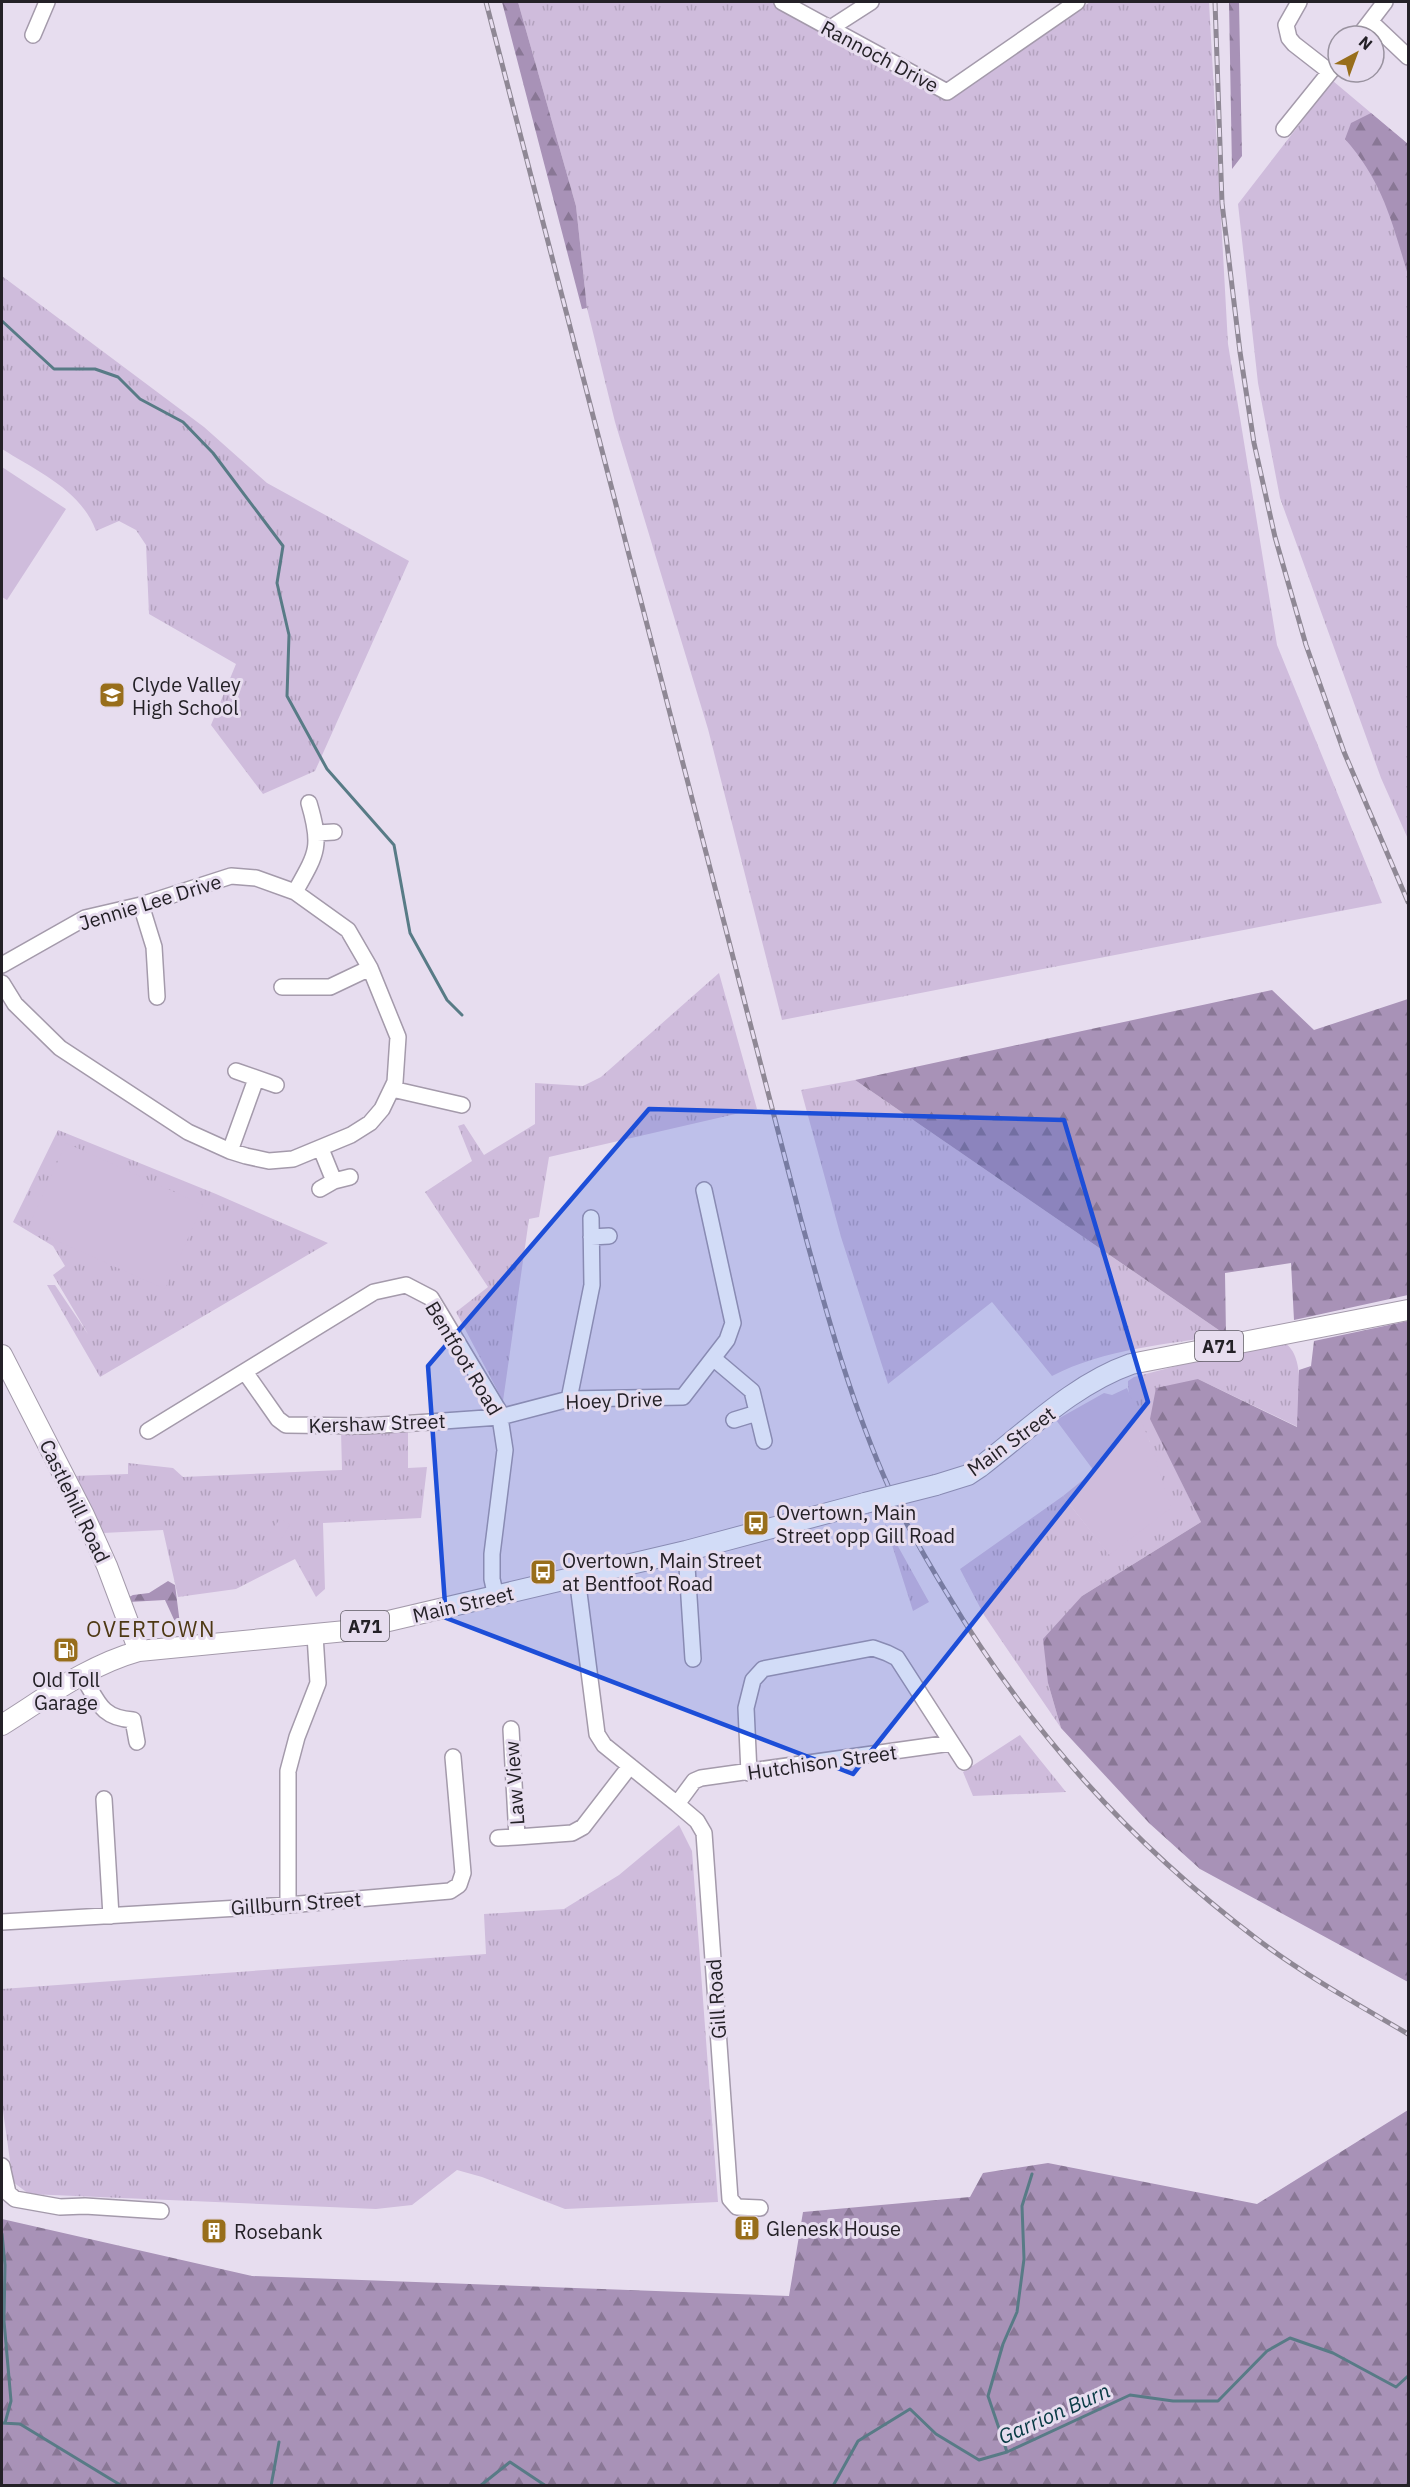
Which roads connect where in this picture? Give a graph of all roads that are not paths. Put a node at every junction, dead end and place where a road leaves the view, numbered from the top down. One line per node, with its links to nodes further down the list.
1 (47, 2): 9 (street)
2 (782, 2): 8 (street, Rannoch Drive)
3 (871, 2): 8 (street)
4 (1077, 2): 8 (street, Rannoch Drive)
5 (1299, 2): 11 (street)
6 (1385, 2): 7 (street)
7 (1371, 22): 10 (street)
8 (829, 29)
9 (33, 35)
10 (1408, 57)
11 (1326, 62)
12 (1326, 77): 13 (street)
13 (1284, 129)
14 (309, 803): 16 (street)
15 (334, 832): 16 (street)
16 (317, 833): 17 (street)
17 (295, 892): 18 (street, Jennie Lee Drive); 20 (street, Jennie Lee Drive)
18 (141, 905): 19 (street, Jennie Lee Drive); 23 (street)
19 (2, 965)
20 (370, 968): 22 (street); 27 (street, Jennie Lee Drive)
21 (2, 983): 30 (street, Jennie Lee Drive)
22 (282, 987)
23 (157, 997)
24 (236, 1071): 25 (street)
25 (256, 1079): 26 (street); 30 (street)
26 (276, 1085)
27 (393, 1089): 28 (street); 29 (street, Jennie Lee Drive)
28 (462, 1105)
29 (321, 1149): 30 (street, Jennie Lee Drive); 32 (street)
30 (230, 1151)
31 (351, 1177): 32 (street)
32 (334, 1181): 33 (street)
33 (320, 1189)
34 (704, 1190): 40 (street, Hoey Drive)
35 (591, 1218): 37 (street)
36 (609, 1236): 37 (street)
37 (591, 1238): 42 (street)
38 (1408, 1310): 48 (main road, Main Street / A71, bridge)
39 (2, 1355): 52 (main road, Castlehill Road)
40 (713, 1358): 42 (street, Hoey Drive); 43 (street)
41 (245, 1372): 44 (street, Kershaw Street); 44 (street, Bentfoot Road); 46 (street, Bentfoot Road)
42 (569, 1399): 44 (street, Hoey Drive)
43 (758, 1413): 45 (street); 47 (street)
44 (500, 1417): 50 (street, Bentfoot Road)
45 (734, 1420)
46 (148, 1431)
47 (764, 1442)
48 (686, 1551): 49 (main road, Main Street / A71); 53 (street)
49 (577, 1577): 50 (main road, Main Street / A71); 61 (street, Gill Road)
50 (496, 1597): 51 (main road, Main Street / A71)
51 (315, 1635): 52 (main road, Main Street / A71); 67 (street)
52 (139, 1651): 54 (main road, Main Street / A71)
53 (693, 1659)
54 (82, 1675): 55 (main road, Main Street / A71); 57 (street)
55 (2, 1725)
56 (511, 1729): 65 (street, Law View)
57 (137, 1742)
58 (951, 1743): 60 (street); 62 (street, Hutchison Street); 62 (street)
59 (453, 1757): 67 (street, Gillburn Street)
60 (964, 1762)
61 (630, 1766): 64 (street, Gill Road); 65 (street, Law View)
62 (749, 1773): 64 (street, Hutchison Street)
63 (104, 1799): 68 (street)
64 (677, 1804): 71 (street, Gill Road)
65 (518, 1837): 66 (street, Law View)
66 (498, 1838)
67 (288, 1905): 68 (street, Gillburn Street)
68 (111, 1916): 69 (street, Gillburn Street)
69 (2, 1922)
70 (2, 2166): 72 (street)
71 (760, 2208)
72 (160, 2211)

